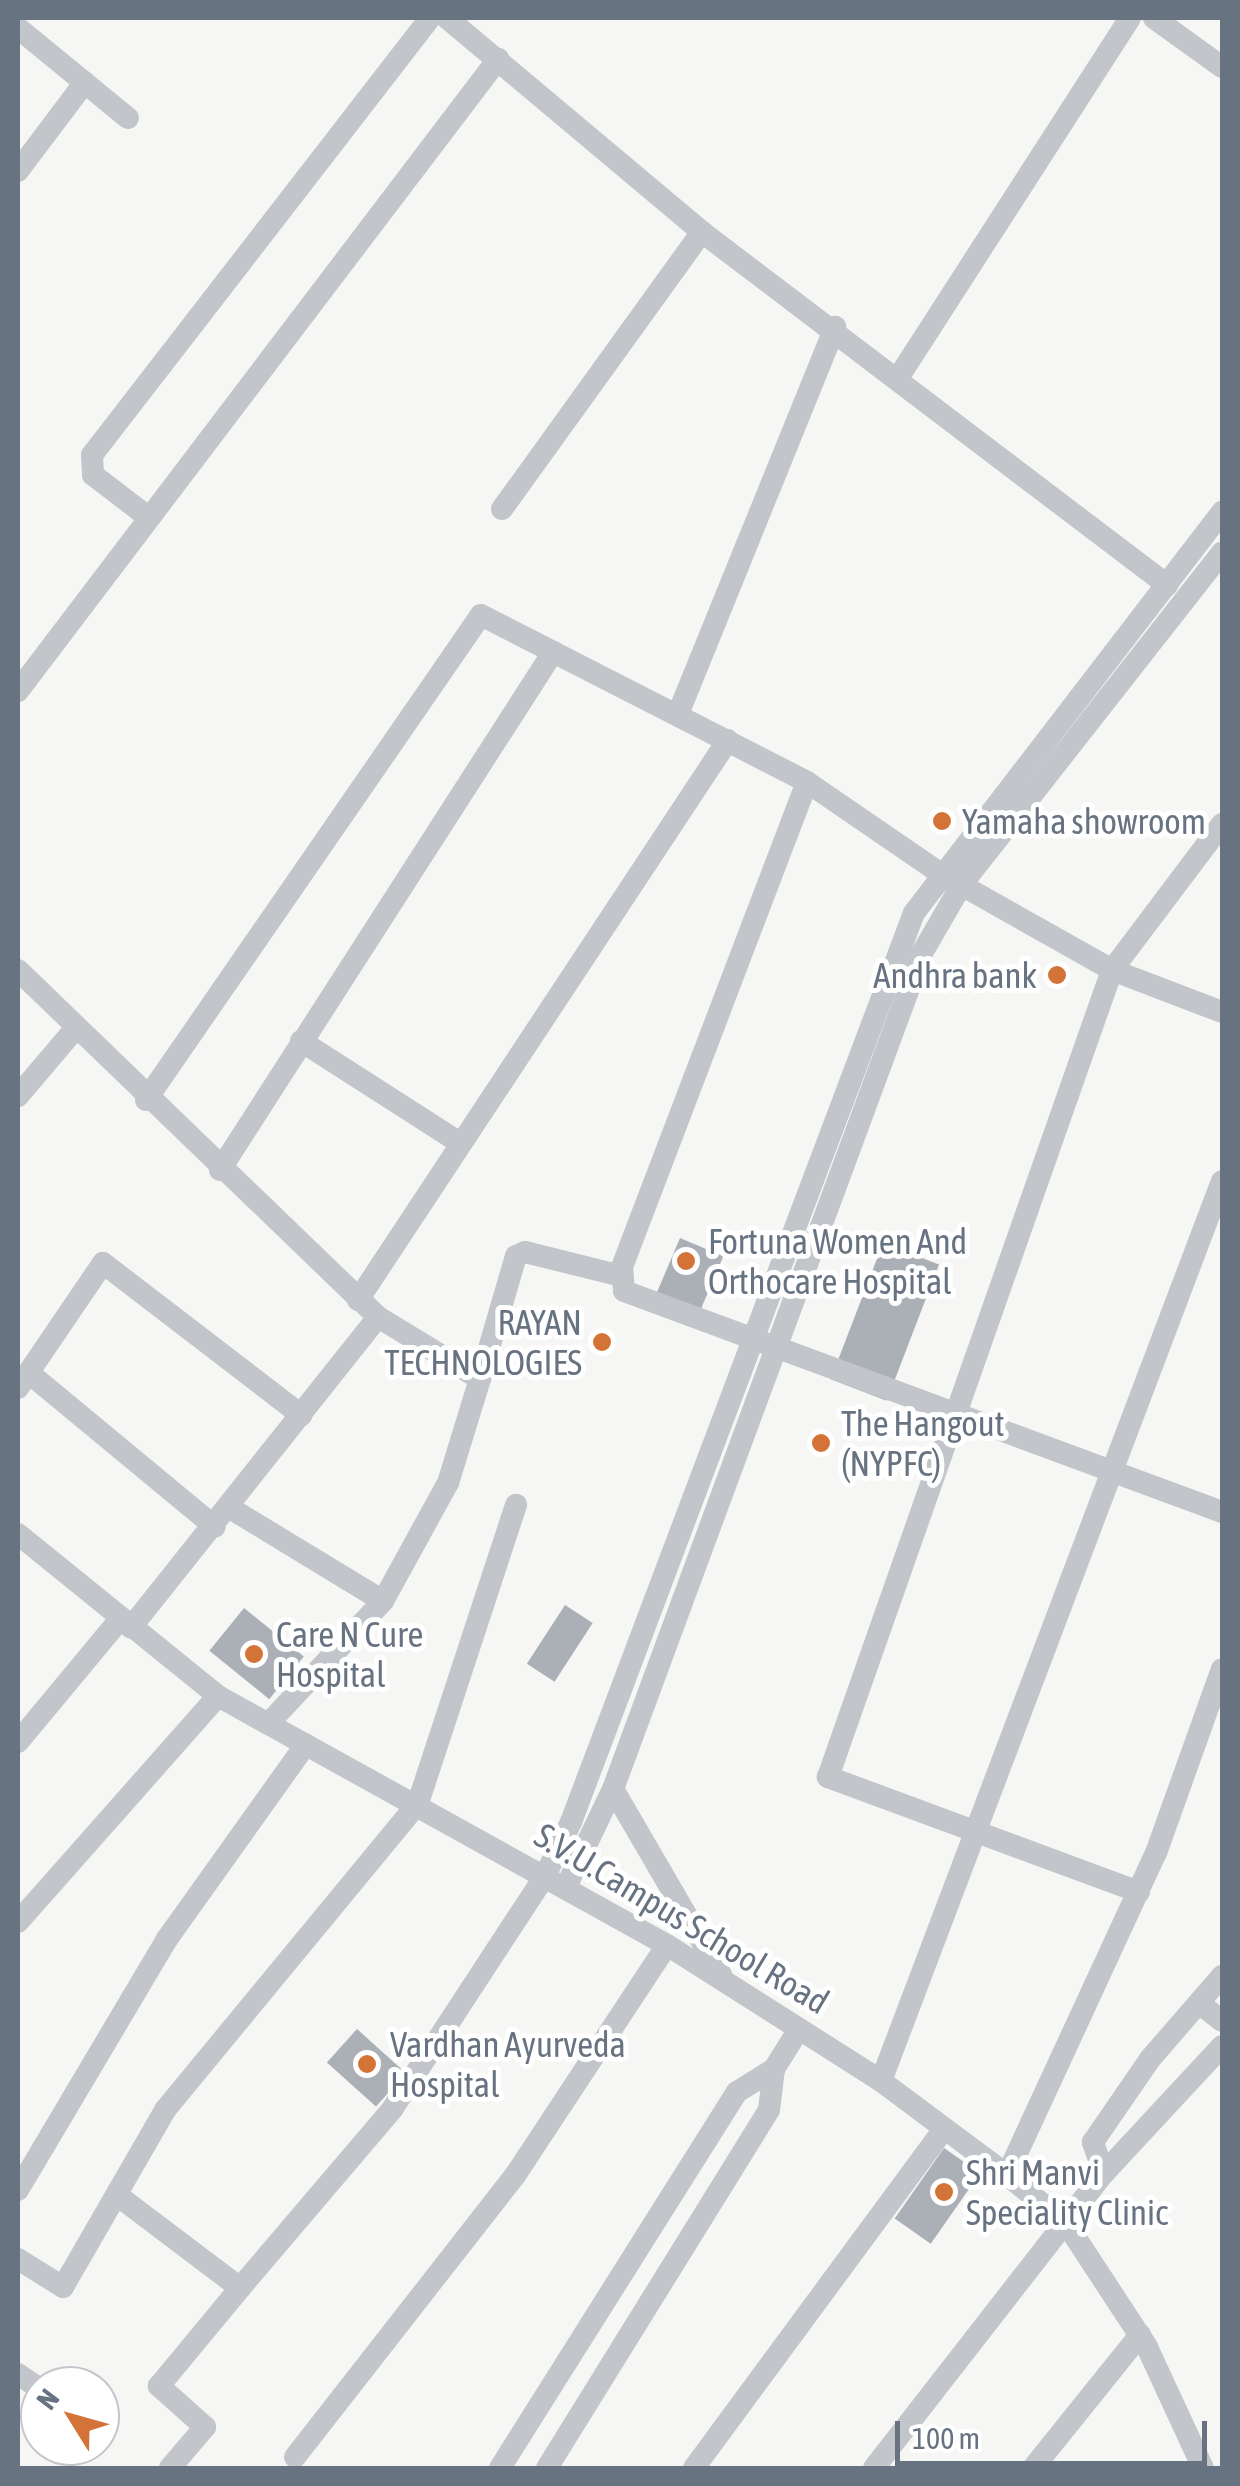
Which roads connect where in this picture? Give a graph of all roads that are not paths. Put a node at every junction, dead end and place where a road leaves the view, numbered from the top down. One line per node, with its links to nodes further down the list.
1 (430, 18): 16 (street)
2 (448, 18): 6 (street)
3 (1130, 18): 13 (street)
4 (1154, 18): 7 (street)
5 (18, 28): 8 (street)
6 (498, 58): 11 (street); 16 (street)
7 (1222, 67)
8 (84, 82): 9 (street); 10 (street)
9 (128, 118)
10 (18, 171)
11 (702, 232): 12 (street); 14 (street)
12 (835, 327): 13 (street); 21 (street)
13 (898, 378): 18 (street)
14 (502, 509)
15 (1222, 512): 18 (street)
16 (148, 517): 20 (street)
17 (1222, 554): 26 (street)
18 (1167, 585): 25 (street)
19 (554, 652): 21 (street); 31 (street); 33 (street)
20 (18, 691)
21 (678, 714): 22 (street)
22 (728, 740): 23 (street); 34 (street)
23 (807, 782): 25 (street); 37 (street)
24 (1222, 824): 28 (street)
25 (940, 873): 26 (street); 40 (street)
26 (962, 884): 28 (street); 41 (street)
27 (18, 970): 30 (street)
28 (1112, 970): 29 (street); 44 (street)
29 (1222, 1012)
30 (76, 1029): 32 (street); 33 (street)
31 (301, 1041): 34 (street); 35 (street)
32 (18, 1096)
33 (146, 1100): 35 (street)
34 (460, 1142): 38 (street)
35 (220, 1170): 38 (street)
36 (1222, 1181): 46 (street)
37 (620, 1276): 40 (street); 42 (street)
38 (358, 1300): 39 (street)
39 (378, 1317): 42 (street); 45 (street)
40 (751, 1341): 41 (street); 61 (street)
41 (774, 1350): 44 (street); 58 (street)
42 (480, 1379): 51 (street)
43 (23, 1380): 45 (street); 49 (street)
44 (956, 1414): 46 (street); 60 (street)
45 (301, 1415): 49 (street)
46 (1112, 1470): 48 (street); 60 (street)
47 (516, 1505): 59 (street)
48 (1222, 1512)
49 (223, 1517): 51 (street); 52 (street)
50 (18, 1534): 52 (street, S.V.U.Campus School Road)
51 (383, 1601): 55 (street)
52 (126, 1624): 54 (street, S.V.U.Campus School Road); 56 (street)
53 (1222, 1669): 62 (street)
54 (218, 1696): 55 (street, S.V.U.Campus School Road); 63 (street)
55 (268, 1724): 57 (street, S.V.U.Campus School Road)
56 (21, 1731)
57 (306, 1744): 59 (street, S.V.U.Campus School Road); 76 (street)
58 (612, 1789): 61 (street); 66 (street)
59 (418, 1803): 61 (street, S.V.U.Campus School Road); 77 (street)
60 (974, 1831): 62 (street); 72 (street)
61 (556, 1881): 64 (street, S.V.U.Campus School Road); 80 (street)
62 (1139, 1892): 75 (street)
63 (18, 1922)
64 (667, 1945): 66 (street, S.V.U.Campus School Road); 84 (street)
65 (1222, 1976): 67 (street)
66 (726, 1983): 69 (street, S.V.U.Campus School Road)
67 (1199, 2003): 68 (street); 74 (street)
68 (1222, 2021)
69 (799, 2030): 71 (street); 72 (street, S.V.U.Campus School Road)
70 (1222, 2046): 74 (street)
71 (774, 2069): 86 (street); 87 (street)
72 (882, 2081): 73 (street, S.V.U.Campus School Road)
73 (942, 2132): 75 (street, S.V.U.Campus School Road); 88 (street)
74 (1104, 2172): 78 (street)
75 (1006, 2175): 78 (street, S.V.U.Campus School Road)
76 (18, 2190)
77 (118, 2195): 79 (street); 80 (street)
78 (1066, 2223): 81 (street, S.V.U.Campus School Road); 89 (street)
79 (18, 2259)
80 (240, 2288): 85 (street)
81 (1140, 2335): 90 (street); 91 (street, S.V.U.Campus School Road)
82 (18, 2374): 83 (street)
83 (18, 2394)
84 (295, 2457)
85 (170, 2468)
86 (500, 2468)
87 (546, 2468)
88 (694, 2468)
89 (874, 2468)
90 (1032, 2468)
91 (1203, 2468)

